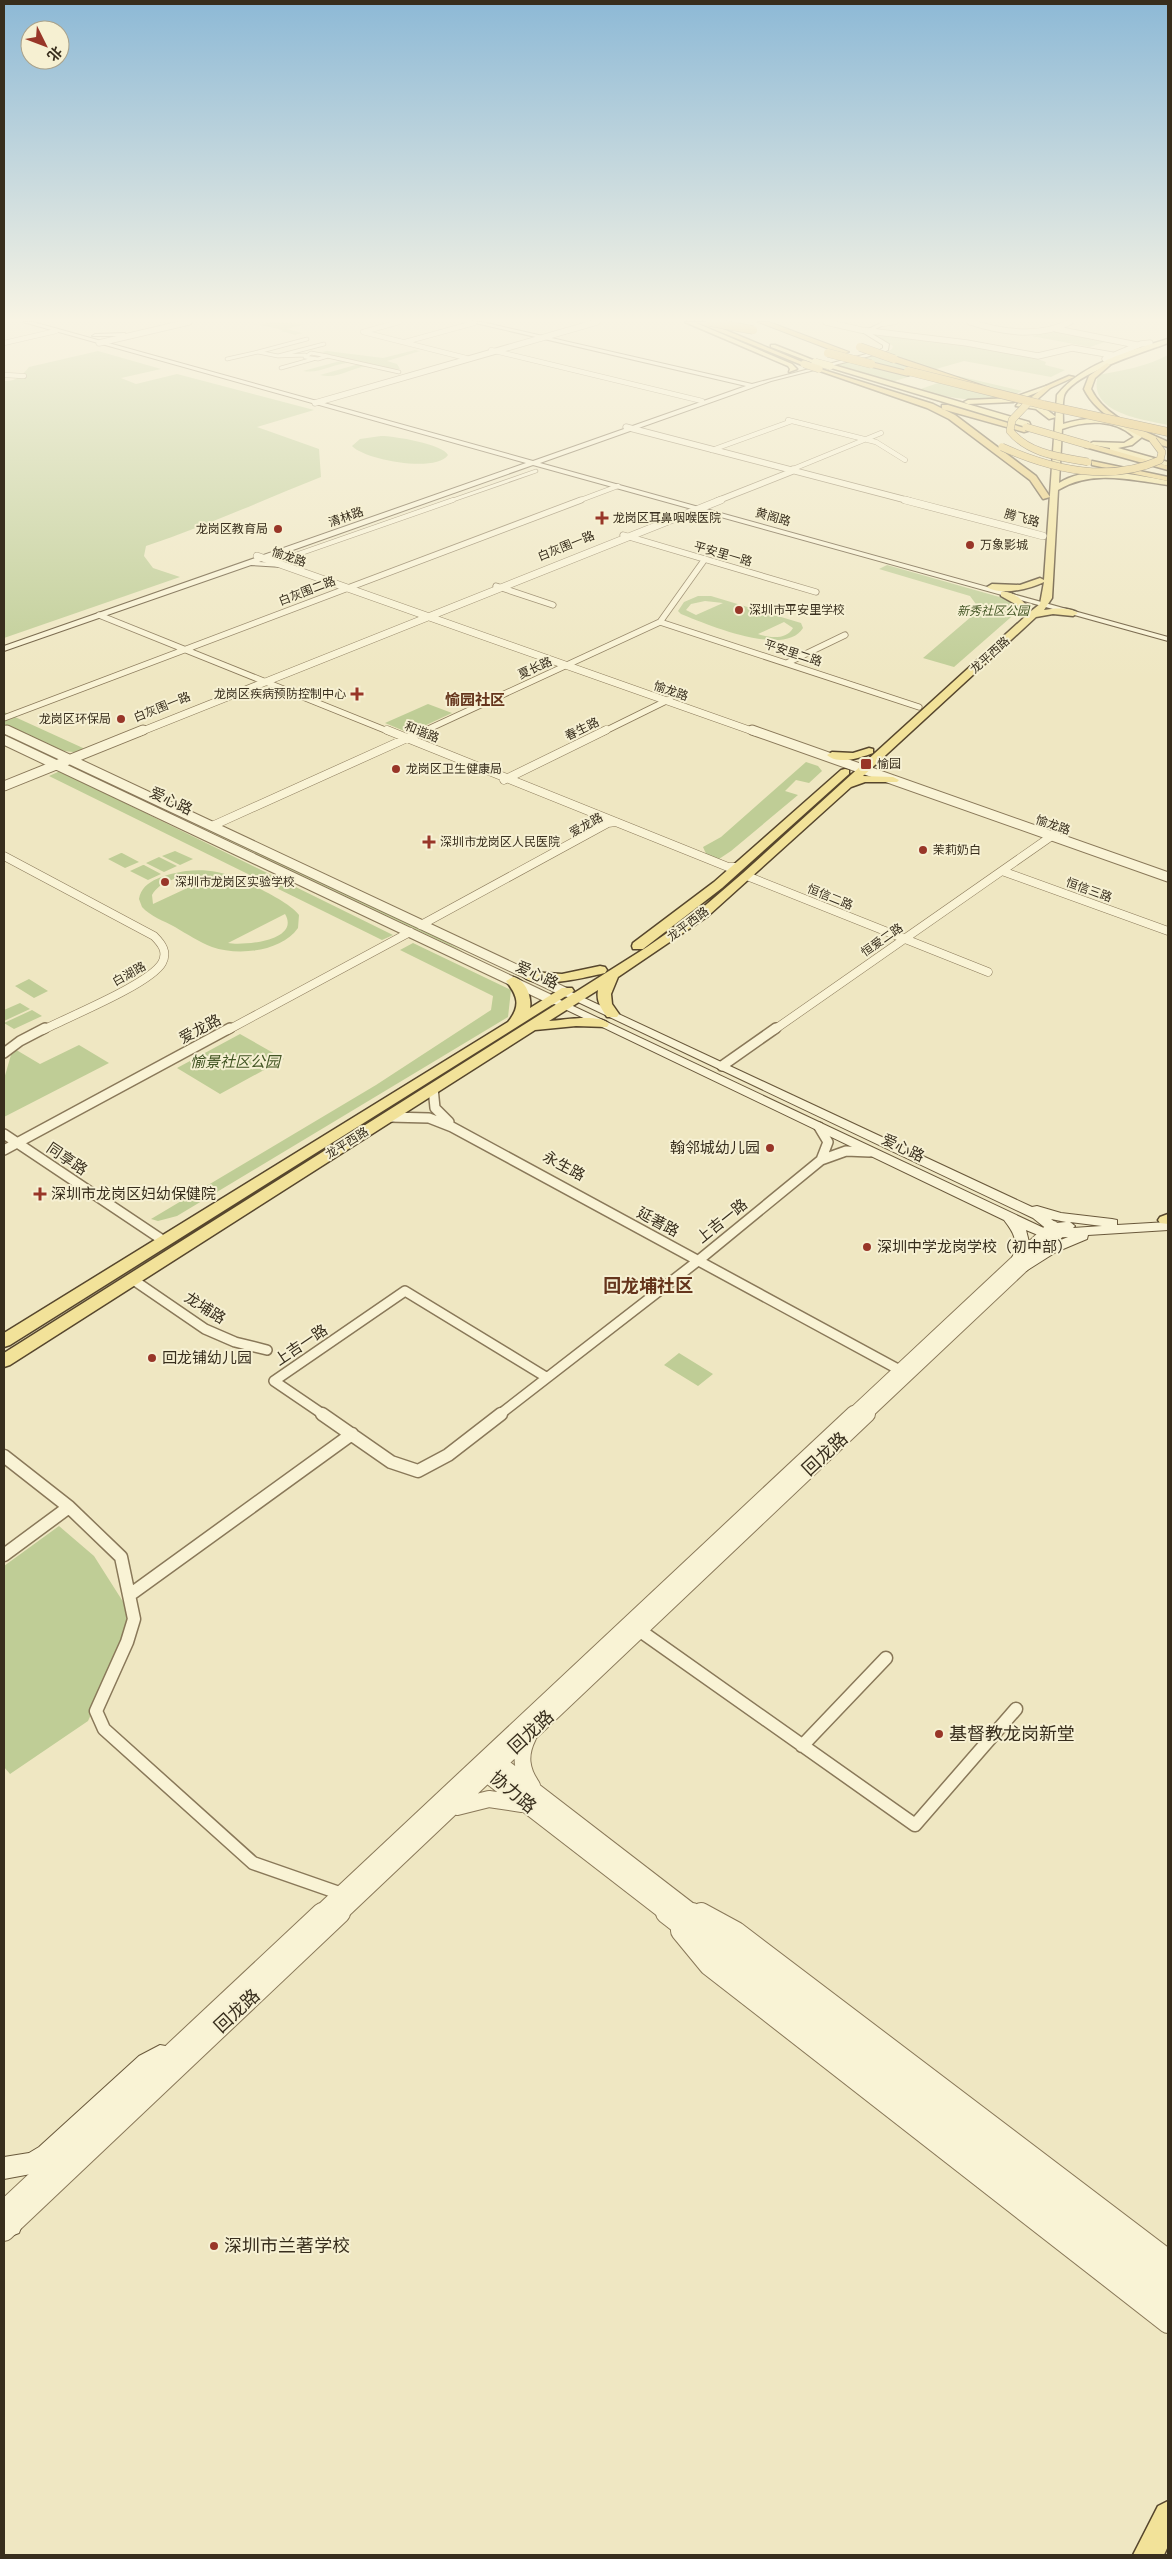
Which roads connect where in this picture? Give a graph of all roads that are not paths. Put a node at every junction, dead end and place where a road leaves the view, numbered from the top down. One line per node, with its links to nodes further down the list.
1 (457, 441): 19 (main road, 黄阁路)
2 (473, 441): 21 (main road)
3 (591, 441): 20 (main road)
4 (683, 441): 18 (street, 腾飞路)
5 (733, 441): 18 (street)
6 (860, 441): 27 (street)
7 (874, 441): 22 (street)
8 (987, 441): 35 (highway)
9 (991, 441): 17 (highway)
10 (1023, 441): 30 (highway, bridge)
11 (1050, 441): 35 (main road)
12 (1057, 441): 34 (main road)
13 (1077, 441): 16 (highway, bridge)
14 (1134, 441): 16 (main road)
15 (1157, 441): 17 (highway, bridge)
16 (1090, 445): 23 (main road); 28 (highway)
17 (1002, 448)
18 (713, 449): 27 (street, 腾飞路)
19 (500, 453): 21 (main road, 黄阁路); 26 (main road)
20 (557, 453): 21 (main road); 24 (main road)
21 (534, 459): 24 (main road, 黄阁路); 25 (main road, 清林路); 26 (main road, 清林路)
22 (905, 460)
23 (1168, 464)
24 (555, 467): 25 (main road); 33 (main road, 黄阁路); 36 (main road, 黄阁路)
25 (516, 469): 31 (main road, 清林路)
26 (504, 470): 31 (main road, 清林路)
27 (791, 470): 36 (street, 白灰围一路); 37 (street, 腾飞路)
28 (1168, 470)
29 (536, 471): 41 (street)
30 (1168, 479)
31 (481, 480): 38 (main road, 清林路)
32 (1168, 483): 34 (main road)
33 (618, 486): 36 (main road, 黄阁路); 47 (street, 白灰围二路)
34 (1054, 489): 50 (main road)
35 (1046, 497): 37 (main road)
36 (698, 506): 39 (street, 白灰围一路); 46 (main road, 黄阁路); 49 (main road, 黄阁路)
37 (1044, 533): 44 (main road)
38 (318, 536): 40 (main road, 清林路); 41 (main road, 清林路)
39 (625, 536): 42 (street, 平安里一路); 45 (street, 白灰围一路)
40 (261, 557): 41 (street, 愉龙路); 41 (main road, 清林路); 43 (main road, 清林路); 59 (main road, 清林路)
41 (284, 559): 43 (main road); 47 (street, 愉龙路)
42 (705, 559): 48 (street, 平安里一路); 56 (street, 夏长路)
43 (236, 567): 55 (main road, 清林路)
44 (1040, 581): 46 (main road); 50 (main road)
45 (498, 587): 51 (street); 54 (street, 白灰围一路)
46 (992, 587): 50 (main road, 黄阁路)
47 (348, 588): 54 (street, 愉龙路); 61 (street, 白灰围二路)
48 (816, 592)
49 (1004, 594): 50 (main road, 黄阁路); 53 (main road)
50 (1040, 602): 52 (main road, 黄阁路); 53 (main road, 龙平西路); 58 (main road, 黄阁路)
51 (553, 605)
52 (1074, 613): 53 (main road); 58 (main road, 黄阁路)
53 (1029, 614): 65 (main road, 龙平西路)
54 (427, 615): 63 (street, 愉龙路); 64 (street, 白灰围一路)
55 (97, 616): 60 (main road, 清林路); 61 (street, 和谐路)
56 (660, 622): 62 (street, 平安里二路); 63 (street, 夏长路)
57 (845, 635): 62 (street)
58 (1168, 638)
59 (4, 644)
60 (4, 648)
61 (183, 650): 64 (street, 和谐路); 68 (street, 白灰围二路)
62 (787, 663): 67 (street, 平安里二路)
63 (570, 665): 66 (street, 愉龙路); 70 (street, 夏长路)
64 (261, 682): 70 (street, 和谐路); 73 (street, 白灰围一路)
65 (936, 698): 67 (main road, 龙平西路); 74 (main road, 龙平西路)
66 (668, 700): 72 (street, 愉龙路); 77 (street, 春生路)
67 (919, 707): 74 (main road, 龙平西路)
68 (4, 718)
69 (4, 729): 73 (street, 爱心路)
70 (405, 739): 77 (street, 和谐路); 81 (street, 夏长路)
71 (4, 740): 75 (street, 爱心路)
72 (830, 756): 74 (street, 愉龙路); 74 (main road); 78 (main road)
73 (68, 759): 75 (street, 白灰围一路); 81 (street, 爱心路)
74 (863, 763): 76 (main road); 78 (main road, 龙平西路)
75 (55, 764): 79 (street, 白灰围一路); 92 (street, 爱心路)
76 (890, 777): 78 (main road); 82 (street, 愉龙路)
77 (505, 779): 80 (street, 和谐路)
78 (843, 781): 84 (main road, 龙平西路); 88 (main road, 龙平西路)
79 (4, 785)
80 (612, 823): 84 (street, 和谐路); 87 (street, 和谐路); 90 (street, 爱龙路)
81 (212, 826): 90 (street, 爱心路)
82 (1054, 834): 85 (street, 恒爱二路); 86 (street, 愉龙路); 89 (street, 愉龙路)
83 (4, 856): 103 (street, 白湖路)
84 (738, 867): 87 (main road, 龙平西路)
85 (1002, 871): 91 (street, 恒信三路); 93 (street, 恒爱二路)
86 (1168, 872)
87 (729, 875): 94 (main road, 龙平西路)
88 (747, 876): 93 (street, 恒信二路); 96 (main road, 龙平西路)
89 (1168, 877)
90 (423, 926): 97 (street, 爱心路)
91 (1168, 931)
92 (410, 932): 98 (street, 爱心路); 110 (street, 爱龙路)
93 (904, 939): 95 (street, 恒信二路); 105 (street, 恒爱二路)
94 (600, 970): 97 (main road); 99 (main road, 龙平西路)
95 (988, 972)
96 (615, 973): 99 (main road, 龙平西路); 100 (main road)
97 (530, 976): 99 (street, 爱心路)
98 (513, 981): 99 (street, 爱心路); 101 (main road)
99 (564, 999): 100 (main road, 爱心路); 101 (main road, 龙平西路)
100 (603, 1017): 101 (main road); 105 (main road, 爱心路); 108 (main road, 爱心路)
101 (519, 1028): 106 (main road, 龙平西路); 119 (main road, 龙平西路)
102 (4, 1042): 103 (street)
103 (13, 1048): 104 (street, 白湖路)
104 (4, 1053)
105 (722, 1066): 114 (main road, 爱心路)
106 (433, 1088): 107 (main road, 龙平西路); 120 (street, 永生路)
107 (388, 1117): 120 (street, 延著路); 122 (main road, 龙平西路)
108 (819, 1127): 112 (main road, 爱心路); 113 (street)
109 (4, 1134): 110 (street, 同享路)
110 (16, 1142): 111 (street, 爱龙路); 119 (street, 同享路)
111 (4, 1150)
112 (874, 1152): 113 (street, 上吉一路); 115 (main road, 爱心路)
113 (821, 1160): 120 (street, 上吉一路)
114 (1006, 1200): 117 (main road); 118 (main road, 爱心路)
115 (1006, 1215): 118 (main road, 爱心路); 121 (main road)
116 (1168, 1221): 117 (main road)
117 (1107, 1227): 118 (main road); 121 (main road)
118 (1052, 1231): 121 (street, 回龙路)
119 (164, 1241): 123 (main road, 龙平西路)
120 (699, 1260): 126 (street, 延著路); 127 (street, 上吉一路)
121 (1020, 1263): 126 (street, 回龙路)
122 (132, 1278): 124 (street, 龙埔路); 125 (main road, 龙平西路)
123 (4, 1340)
124 (267, 1350)
125 (4, 1361)
126 (904, 1372): 133 (street, 回龙路); 138 (street, 回龙路)
127 (546, 1377): 128 (street, 上吉一路); 128 (street, 上吉一路)
128 (352, 1434): 132 (street)
129 (4, 1456): 130 (street)
130 (70, 1508): 131 (street); 132 (street)
131 (4, 1555)
132 (131, 1594): 141 (street)
133 (639, 1630): 136 (street, 回龙路); 137 (street)
134 (886, 1658): 137 (street)
135 (1016, 1709): 137 (street)
136 (532, 1732): 138 (street, 回龙路); 139 (street)
137 (802, 1746)
138 (489, 1766): 139 (street, 协力路); 140 (street, 回龙路); 141 (street, 回龙路)
139 (532, 1800): 140 (street); 142 (street, 协力路)
140 (445, 1814): 145 (street, 回龙路)
141 (342, 1894): 143 (street, 回龙路)
142 (676, 1911): 146 (street); 147 (street); 148 (street); 149 (street)
143 (170, 2055): 144 (main road); 145 (street, 回龙路)
144 (4, 2168)
145 (5, 2221)
146 (1168, 2260)
147 (1168, 2281)
148 (1168, 2303)
149 (1168, 2323)
150 (1168, 2516): 151 (main road)
151 (1148, 2555)

